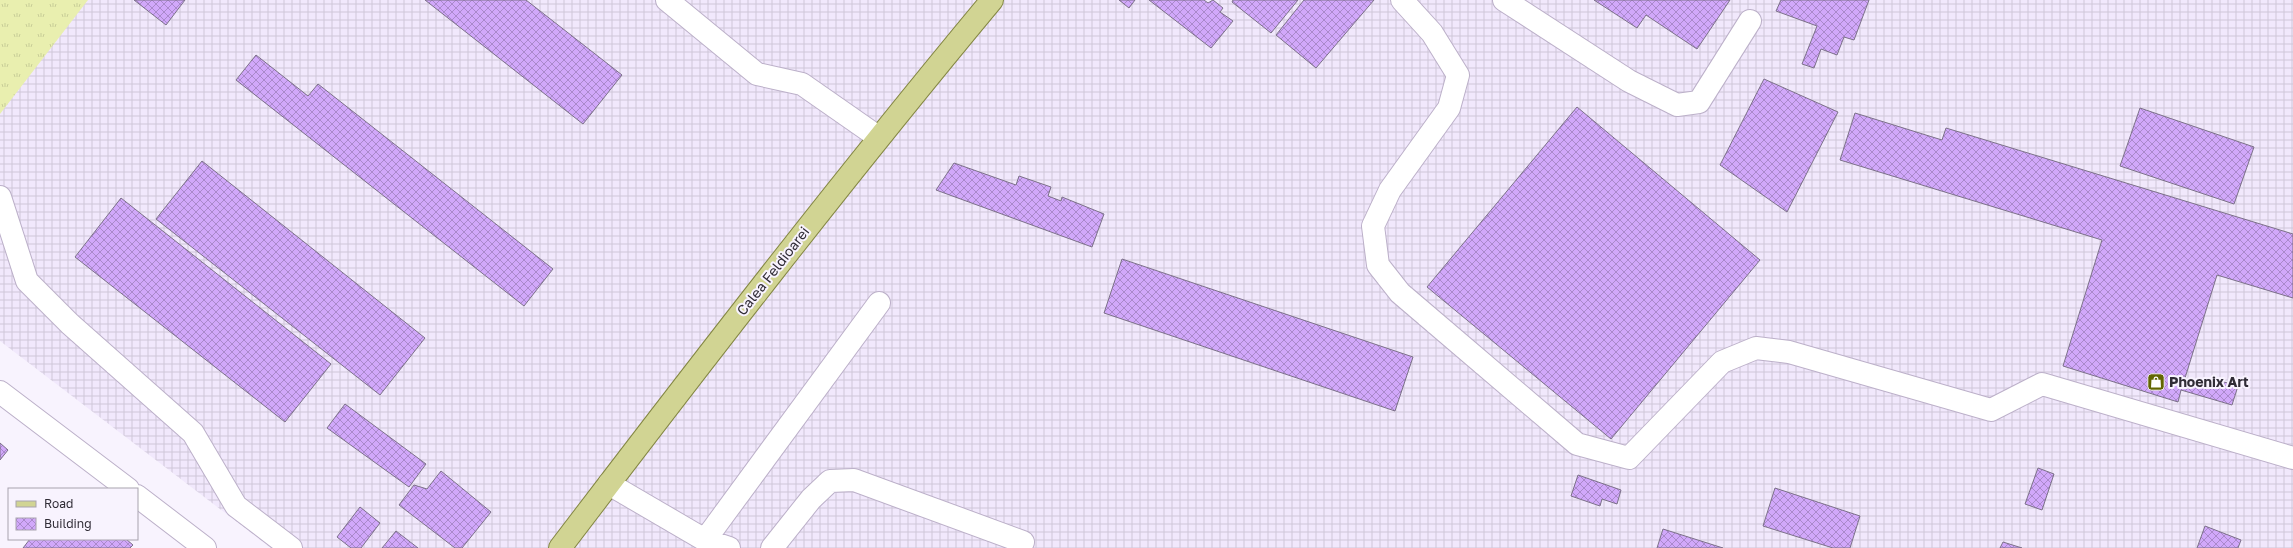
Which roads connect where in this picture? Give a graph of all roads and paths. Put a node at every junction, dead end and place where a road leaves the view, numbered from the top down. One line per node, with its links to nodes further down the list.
1 (667, 0): 6 (lane)
2 (992, 0): 6 (main road, Calea Feldioarei)
3 (1402, 0): 10 (lane)
4 (1504, 0): 5 (lane)
5 (1750, 21)
6 (878, 137): 11 (main road, Calea Feldioarei)
7 (0, 197): 17 (lane)
8 (879, 303): 14 (lane)
9 (0, 392): 12 (lane)
10 (2293, 458)
11 (609, 484): 14 (lane); 18 (main road, Calea Feldioarei)
12 (127, 488)
13 (138, 497): 16 (lane)
14 (705, 540): 19 (lane)
15 (1023, 542): 20 (lane)
16 (205, 548)
17 (291, 548)
18 (560, 548)
19 (730, 548)
20 (772, 548)

